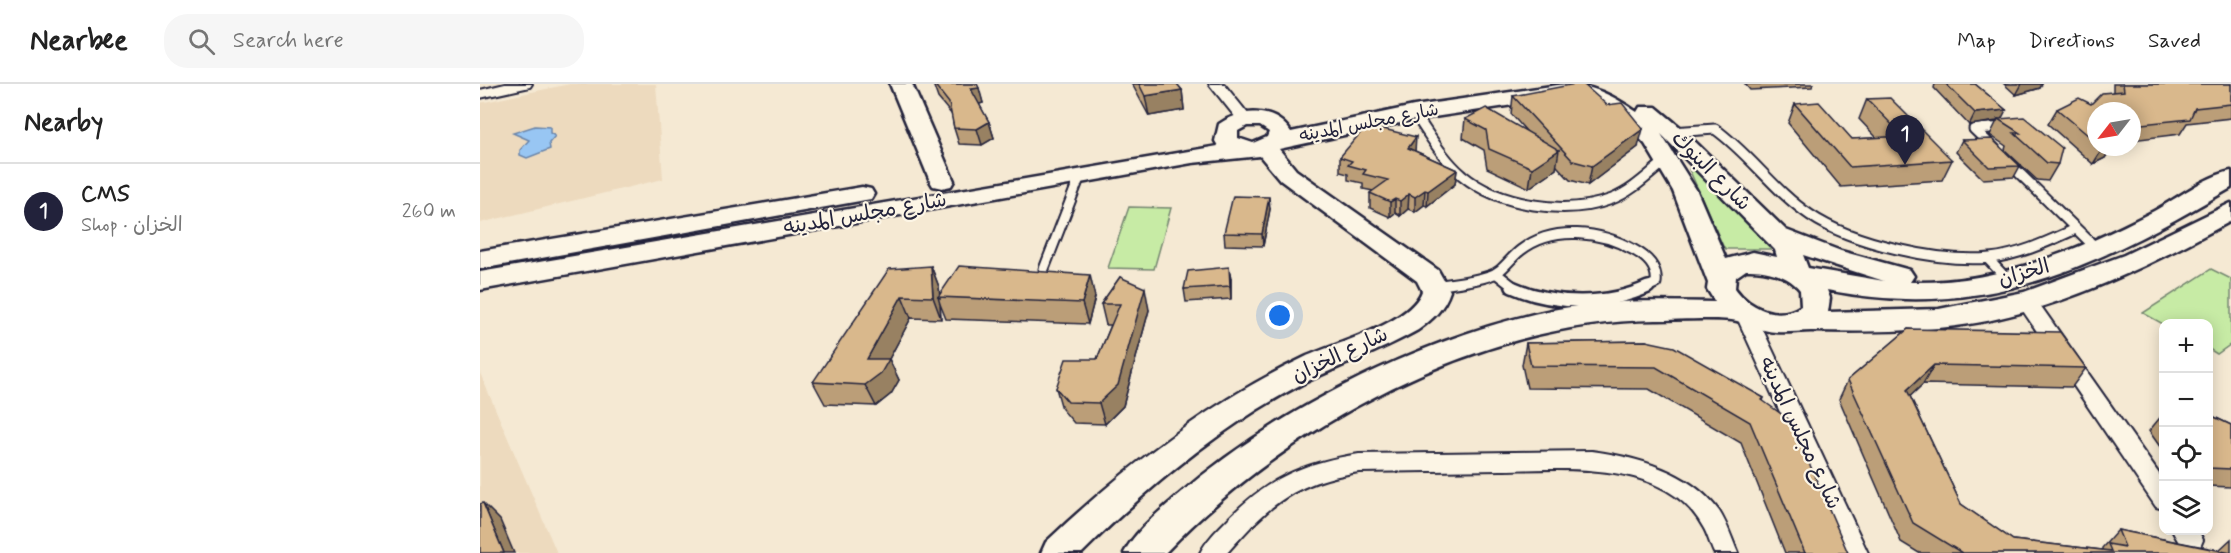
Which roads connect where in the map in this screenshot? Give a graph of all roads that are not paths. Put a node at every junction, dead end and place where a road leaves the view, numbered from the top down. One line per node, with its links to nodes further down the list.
1 (525, 84): 8 (street)
2 (901, 84): 17 (main road)
3 (1216, 84): 10 (street)
4 (1493, 84): 9 (main road, شارع مجلس المدينه)
5 (1547, 84): 7 (main road, شارع البنوك)
6 (1611, 84): 12 (main road, شارع البنوك)
7 (1581, 86): 9 (main road, شارع مجلس المدينه); 14 (main road, شارع البنوك)
8 (480, 94)
9 (1411, 107): 13 (main road, شارع مجلس المدينه); 14 (lane)
10 (1236, 125): 13 (main road, شارع مجلس المدينه); 13 (main road); 17 (main road, شارع مجلس المدينه)
11 (2013, 127): 19 (lane)
12 (1672, 132): 20 (main road, شارع البنوك); 22 (lane)
13 (1264, 141): 15 (main road, شارع مجلس المدينه); 30 (main road)
14 (1668, 159): 29 (main road, شارع البنوك)
15 (1080, 176): 24 (lane); 28 (main road, شارع مجلس المدينه)
16 (2231, 178): 21 (main road, الخزان)
17 (942, 181): 23 (main road, شارع مجلس المدينه)
18 (2231, 211): 32 (main road, الخزان)
19 (2076, 230): 21 (lane); 22 (lane)
20 (1777, 236): 25 (main road, شارع البنوك); 31 (main road)
21 (2096, 248): 27 (main road, الخزان)
22 (1988, 259): 27 (lane)
23 (480, 260)
24 (1044, 270)
25 (1797, 273): 29 (main road); 31 (main road, الخزان); 34 (main road)
26 (1497, 274): 26 (lane); 30 (lane)
27 (2007, 279): 31 (main road, الخزان)
28 (480, 280)
29 (1720, 280): 33 (main road)
30 (1434, 286): 36 (main road, شارع الخزان)
31 (1970, 288)
32 (2026, 300): 34 (main road, الخزان); 35 (street)
33 (1743, 312): 34 (main road); 37 (main road, شارع الخزان); 40 (street, شارع مجلس المدينه)
34 (1798, 321)
35 (2159, 494)
36 (1059, 553)
37 (1142, 553)
38 (1212, 553): 39 (street)
39 (1726, 553)
40 (1856, 553)

